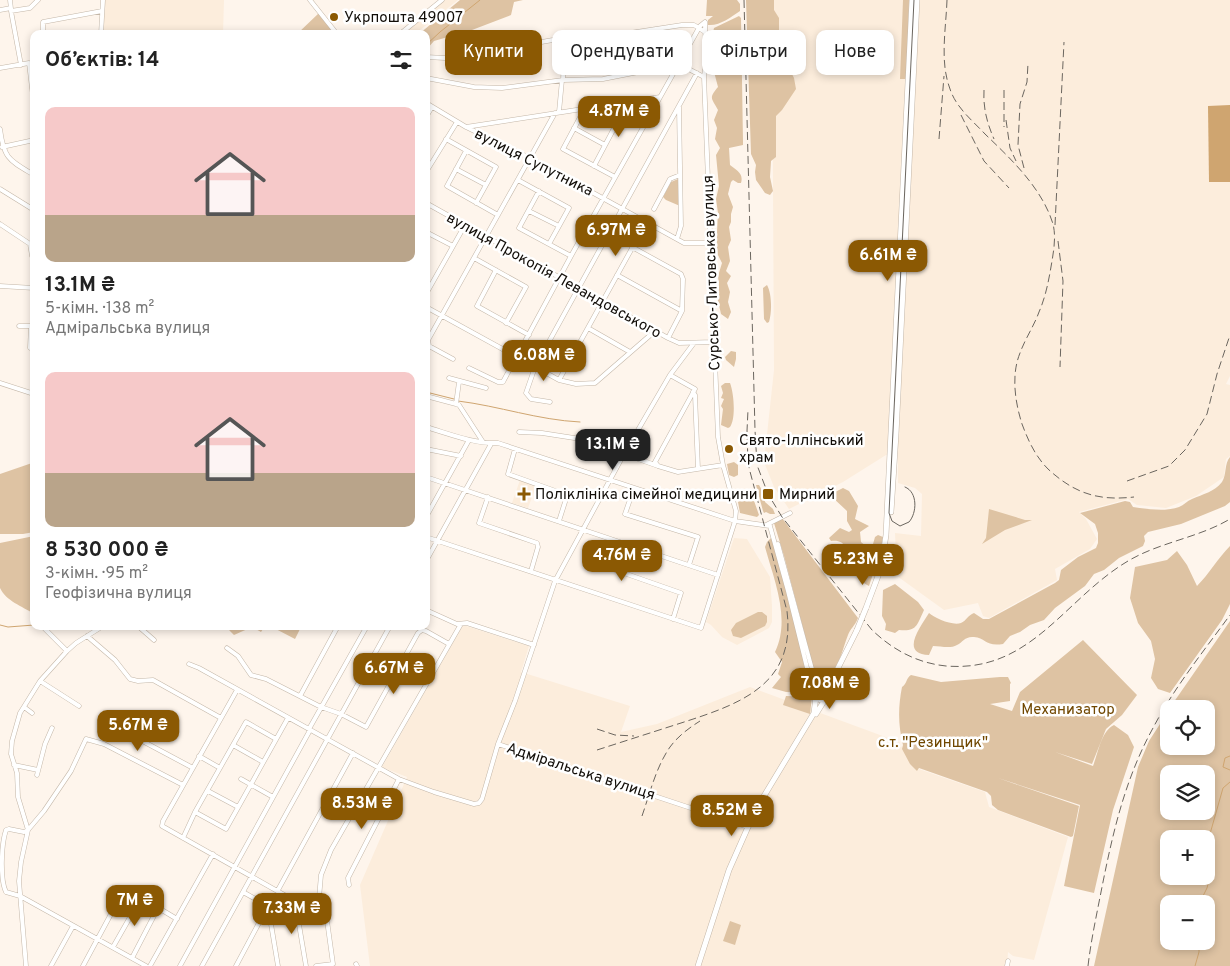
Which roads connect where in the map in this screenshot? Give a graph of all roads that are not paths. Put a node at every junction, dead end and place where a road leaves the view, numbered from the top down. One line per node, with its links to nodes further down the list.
1 (10, 0): 9 (street)
2 (38, 0): 9 (street)
3 (103, 0): 10 (street)
4 (310, 0): 14 (street)
5 (442, 0): 15 (street)
6 (912, 0): 151 (main road)
7 (917, 0): 151 (main road)
8 (0, 10): 9 (street)
9 (11, 10): 22 (street)
10 (102, 11): 12 (street); 13 (street)
11 (699, 28): 16 (street); 17 (street); 18 (street, Сурсько-Литовська вулиця); 20 (street)
12 (43, 30)
13 (101, 30)
14 (334, 30)
15 (405, 30)
16 (652, 30)
17 (702, 30)
18 (705, 30)
19 (552, 40): 21 (street)
20 (692, 41)
21 (430, 57)
22 (21, 65): 23 (street); 25 (street)
23 (0, 68)
24 (692, 70): 26 (street)
25 (30, 71)
26 (697, 73): 30 (street); 35 (street)
27 (562, 75): 32 (street)
28 (623, 75): 32 (street)
29 (673, 75): 33 (street)
30 (704, 76): 77 (street, Сурсько-Литовська вулиця)
31 (430, 79): 32 (street)
32 (562, 80): 40 (street)
33 (660, 97): 34 (street); 57 (street)
34 (628, 102): 37 (street); 42 (street)
35 (679, 105): 56 (street); 68 (street)
36 (432, 107): 39 (street); 41 (street, вулиця Супутника)
37 (594, 107): 38 (street); 42 (street)
38 (585, 108): 40 (street); 44 (street)
39 (430, 110)
40 (557, 112): 43 (street); 51 (street)
41 (457, 122): 43 (street, вулиця Супутника); 46 (street)
42 (616, 124): 48 (street)
43 (466, 127): 51 (street, вулиця Супутника)
44 (574, 128): 48 (street); 53 (street)
45 (0, 129): 49 (street)
46 (446, 138): 50 (street); 52 (street)
47 (30, 141): 49 (street)
48 (605, 145): 53 (street)
49 (1, 147): 55 (street)
50 (466, 151): 54 (street); 59 (street)
51 (530, 158): 58 (street); 62 (street, вулиця Супутника)
52 (430, 165)
53 (594, 166): 57 (street)
54 (456, 169): 59 (street); 63 (street)
55 (30, 173)
56 (680, 175): 66 (street); 76 (street)
57 (615, 177): 62 (street)
58 (518, 180): 61 (street); 69 (street)
59 (486, 185): 63 (street)
60 (0, 189): 65 (street)
61 (539, 191): 67 (street); 73 (street)
62 (603, 198): 68 (street, вулиця Супутника); 82 (street)
63 (476, 203): 69 (street)
64 (430, 205): 72 (street, вулиця Прокопія Левандовського)
65 (30, 208)
66 (654, 209)
67 (529, 210): 73 (street); 79 (street)
68 (622, 210): 70 (street, вулиця Супутника); 90 (street)
69 (498, 215): 75 (street)
70 (646, 223): 76 (street, вулиця Супутника); 81 (street)
71 (0, 224): 78 (street)
72 (465, 225): 75 (street, вулиця Прокопія Левандовського); 80 (street)
73 (559, 226): 79 (street)
74 (430, 234): 80 (street)
75 (486, 237): 83 (street); 86 (street, вулиця Прокопія Левандовського)
76 (677, 239): 77 (street, вулиця Супутника)
77 (710, 243): 103 (street, Сурсько-Литовська вулиця)
78 (30, 244)
79 (549, 244): 82 (street)
80 (453, 246): 88 (street)
81 (632, 247): 85 (street); 93 (street)
82 (571, 256): 86 (street)
83 (474, 258): 84 (street); 94 (street)
84 (496, 270): 95 (street); 95 (street)
85 (617, 275): 91 (street); 93 (street)
86 (560, 279): 90 (street, вулиця Прокопія Левандовського); 100 (street)
87 (0, 286): 89 (street)
88 (430, 287)
89 (30, 288)
90 (578, 288): 91 (street, вулиця Прокопія Левандовського); 109 (street)
91 (603, 301): 98 (street); 99 (street, вулиця Прокопія Левандовського)
92 (430, 309): 94 (street)
93 (682, 311): 102 (street)
94 (442, 316): 101 (street); 107 (street)
95 (506, 323): 100 (street)
96 (19, 326): 97 (street)
97 (30, 326)
98 (588, 328): 106 (street); 113 (street)
99 (655, 331): 102 (street, вулиця Прокопія Левандовського); 106 (street)
100 (529, 335): 107 (street)
101 (430, 337)
102 (668, 338): 104 (street, вулиця Прокопія Левандовського)
103 (713, 342): 104 (street, вулиця Прокопія Левандовського); 131 (street, Сурсько-Литовська вулиця)
104 (694, 343): 111 (street, Адміральська вулиця)
105 (430, 347): 108 (street)
106 (630, 352): 113 (street)
107 (518, 356): 109 (street); 110 (street)
108 (453, 359)
109 (535, 367): 113 (street); 120 (street)
110 (469, 368)
111 (670, 375): 117 (street); 129 (street, Адміральська вулиця)
112 (449, 378): 114 (street)
113 (559, 380)
114 (459, 382): 116 (street); 121 (street)
115 (0, 383): 118 (street)
116 (486, 388)
117 (693, 392): 132 (street); 133 (street)
118 (30, 393)
119 (430, 397): 121 (street)
120 (550, 402)
121 (456, 404): 125 (street)
122 (430, 428): 124 (street)
123 (519, 432): 129 (street)
124 (469, 440): 125 (street); 130 (street)
125 (483, 442): 126 (street)
126 (491, 444): 127 (street); 138 (street)
127 (515, 449): 135 (street); 142 (street)
128 (430, 450): 130 (street)
129 (624, 454): 132 (street); 135 (street, Адміральська вулиця)
130 (461, 456): 136 (street)
131 (723, 465): 133 (street); 143 (street, Сурсько-Литовська вулиця)
132 (658, 466): 133 (street)
133 (698, 469)
134 (430, 478): 136 (street)
135 (610, 480): 137 (street); 145 (street, Адміральська вулиця)
136 (446, 483): 138 (street); 140 (street)
137 (634, 488): 143 (street); 150 (street)
138 (465, 490): 139 (street); 148 (street)
139 (488, 498): 142 (street); 152 (street)
140 (430, 510)
141 (790, 513): 144 (street)
142 (559, 521): 145 (street)
143 (735, 521): 144 (street); 153 (street)
144 (768, 526): 170 (street); 174 (street)
145 (582, 530): 146 (street); 154 (street, Адміральська вулиця)
146 (608, 538): 150 (street); 156 (street)
147 (430, 540): 148 (street)
148 (437, 542): 149 (street); 152 (street)
149 (430, 554)
150 (689, 565): 153 (street)
151 (880, 566): 174 (main road, bridge)
152 (531, 571): 154 (street)
153 (718, 575): 156 (street)
154 (555, 581): 156 (street); 167 (street, Адміральська вулиця)
155 (430, 612): 157 (street)
156 (673, 619)
157 (461, 624): 166 (street); 167 (street)
158 (46, 630): 169 (street)
159 (97, 630): 164 (street)
160 (143, 630): 165 (street)
161 (336, 630): 176 (street)
162 (365, 630): 180 (street)
163 (388, 630): 182 (street)
164 (87, 636): 169 (street); 183 (street)
165 (154, 640)
166 (449, 644): 182 (street); 199 (street)
167 (534, 645): 191 (street, Адміральська вулиця)
168 (227, 648): 176 (street)
169 (67, 651): 172 (street)
170 (805, 656): 175 (street); 177 (street)
171 (189, 664): 173 (street)
172 (40, 681): 178 (street); 179 (street)
173 (237, 690): 183 (street); 184 (street)
174 (824, 694): 175 (main road); 175 (main road); 185 (main road)
175 (816, 695): 177 (main road)
176 (300, 696): 180 (street)
177 (816, 703): 185 (main road)
178 (79, 706)
179 (24, 707): 181 (street); 196 (street)
180 (321, 708): 182 (street); 187 (street)
181 (32, 713)
182 (341, 714): 190 (street)
183 (220, 718): 194 (street)
184 (288, 718): 187 (street); 189 (street)
185 (808, 724): 210 (main road)
186 (52, 728): 200 (street)
187 (309, 729): 190 (street); 207 (street)
188 (133, 736): 197 (street)
189 (276, 739): 192 (street); 195 (street)
190 (328, 740): 193 (street); 215 (street)
191 (498, 744): 203 (street, Адміральська вулиця); 210 (street, Адміральська вулиця)
192 (233, 745): 195 (street); 198 (street)
193 (353, 753): 199 (street); 217 (street)
194 (199, 756): 197 (street); 198 (street)
195 (263, 762): 204 (street)
196 (14, 765): 200 (street); 211 (street)
197 (193, 768): 205 (street)
198 (220, 768): 206 (street)
199 (379, 768): 203 (street); 221 (street)
200 (38, 770): 201 (street)
201 (37, 775)
202 (242, 779): 204 (street)
203 (399, 779): 216 (street)
204 (252, 785): 207 (street); 208 (street)
205 (183, 786): 211 (street); 212 (street)
206 (208, 791): 208 (street); 209 (street)
207 (273, 797): 214 (street)
208 (238, 808): 209 (street)
209 (196, 812): 212 (street)
210 (748, 827): 242 (main road)
211 (28, 830): 219 (street); 219 (street)
212 (183, 838): 213 (street)
213 (212, 854): 214 (street); 225 (street)
214 (235, 866): 215 (street); 236 (street)
215 (252, 876): 217 (street); 218 (street)
216 (349, 885)
217 (278, 890): 222 (street)
218 (243, 892): 223 (street); 237 (street)
219 (20, 896): 226 (street); 231 (street)
220 (141, 898): 224 (street); 227 (street); 228 (street)
221 (320, 898): 222 (street); 241 (street)
222 (296, 900): 240 (street)
223 (268, 906): 238 (street); 239 (street)
224 (158, 908): 225 (street); 229 (street)
225 (177, 919): 235 (street)
226 (73, 926): 227 (street); 232 (street)
227 (98, 938): 228 (street); 233 (street)
228 (112, 947): 229 (street)
229 (132, 958): 234 (street)
230 (1008, 961): 243 (street)
231 (26, 966)
232 (51, 966)
233 (83, 966)
234 (146, 966)
235 (150, 966)
236 (180, 966)
237 (202, 966)
238 (236, 966)
239 (278, 966)
240 (306, 966)
241 (316, 966)
242 (698, 966)
243 (1007, 966)

